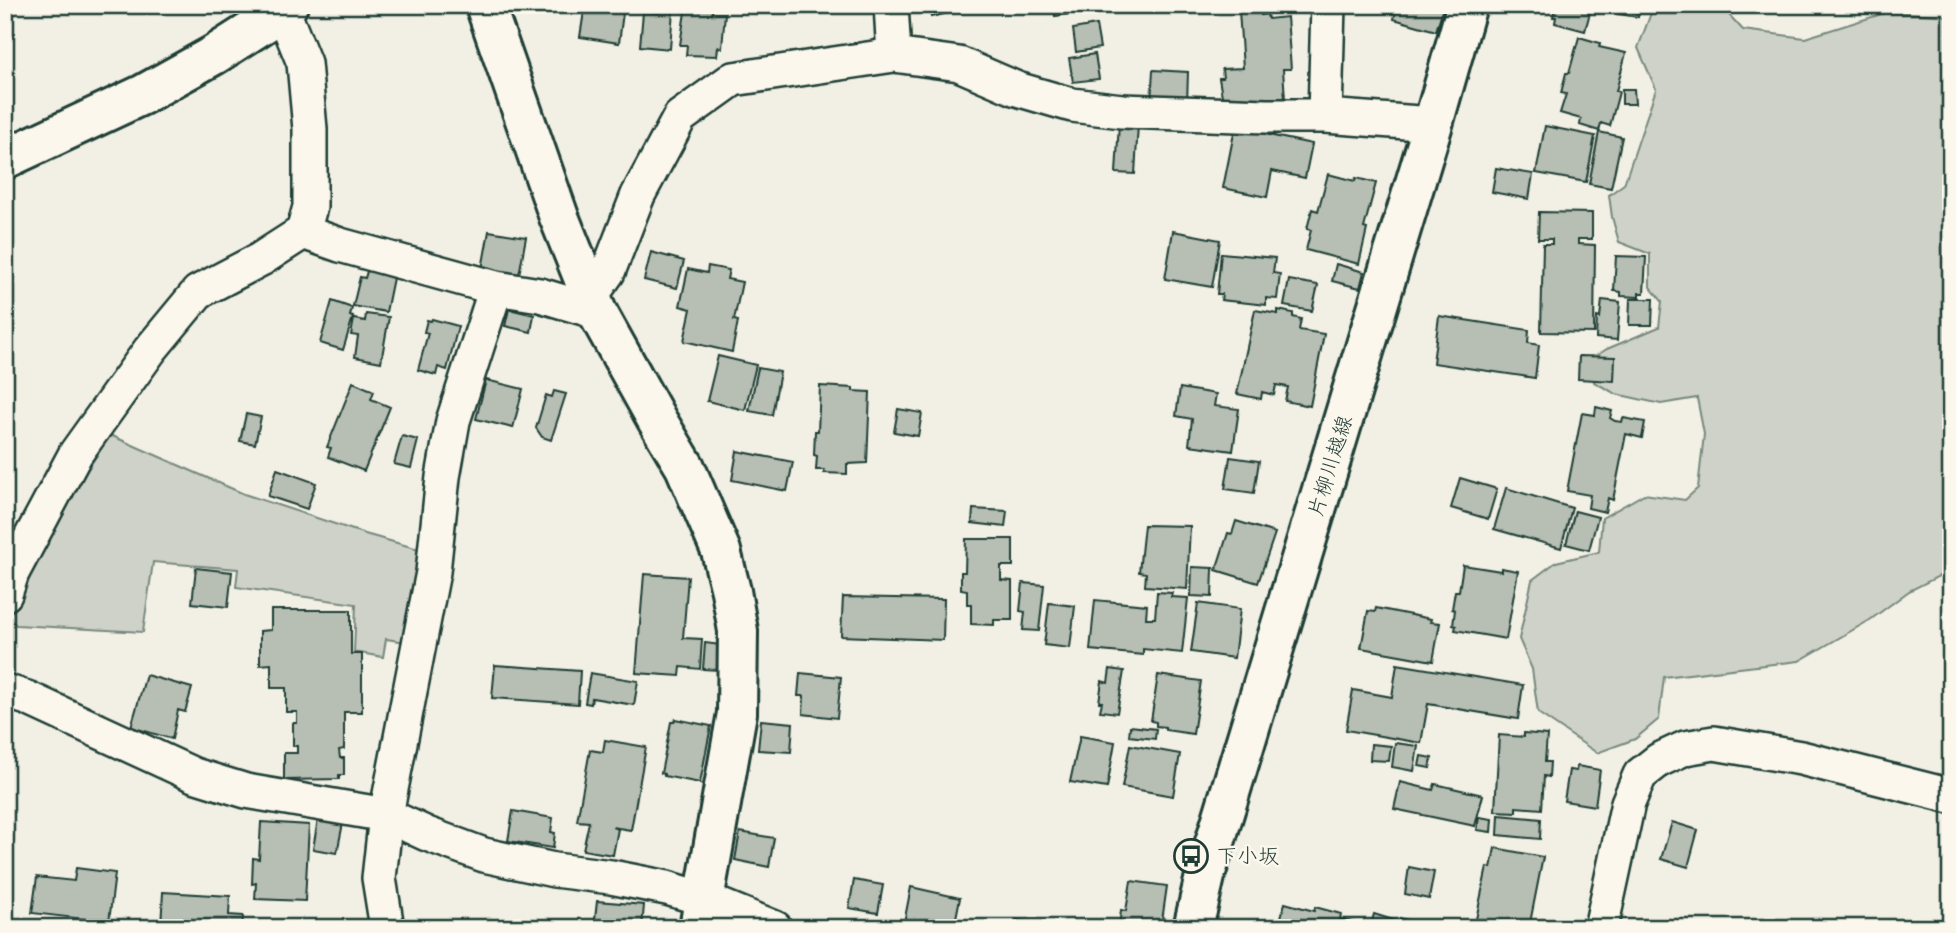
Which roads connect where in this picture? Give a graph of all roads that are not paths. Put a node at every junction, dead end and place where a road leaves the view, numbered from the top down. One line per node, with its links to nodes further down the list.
1 (485, 5): 12 (street)
2 (891, 5): 6 (street)
3 (1328, 5): 7 (street)
4 (1467, 5): 8 (street, 片柳川越線)
5 (285, 8): 9 (street); 10 (street)
6 (894, 55): 7 (street); 12 (street)
7 (1325, 116): 8 (street)
8 (1433, 124): 20 (street, 片柳川越線)
9 (5, 159)
10 (303, 232): 11 (street); 13 (street)
11 (496, 288): 12 (street); 16 (street)
12 (594, 304): 17 (street)
13 (5, 594)
14 (5, 691): 16 (street)
15 (1951, 796): 21 (street)
16 (386, 815): 17 (street); 18 (street)
17 (702, 913): 19 (street)
18 (387, 928)
19 (775, 928)
20 (1193, 928)
21 (1601, 928)

